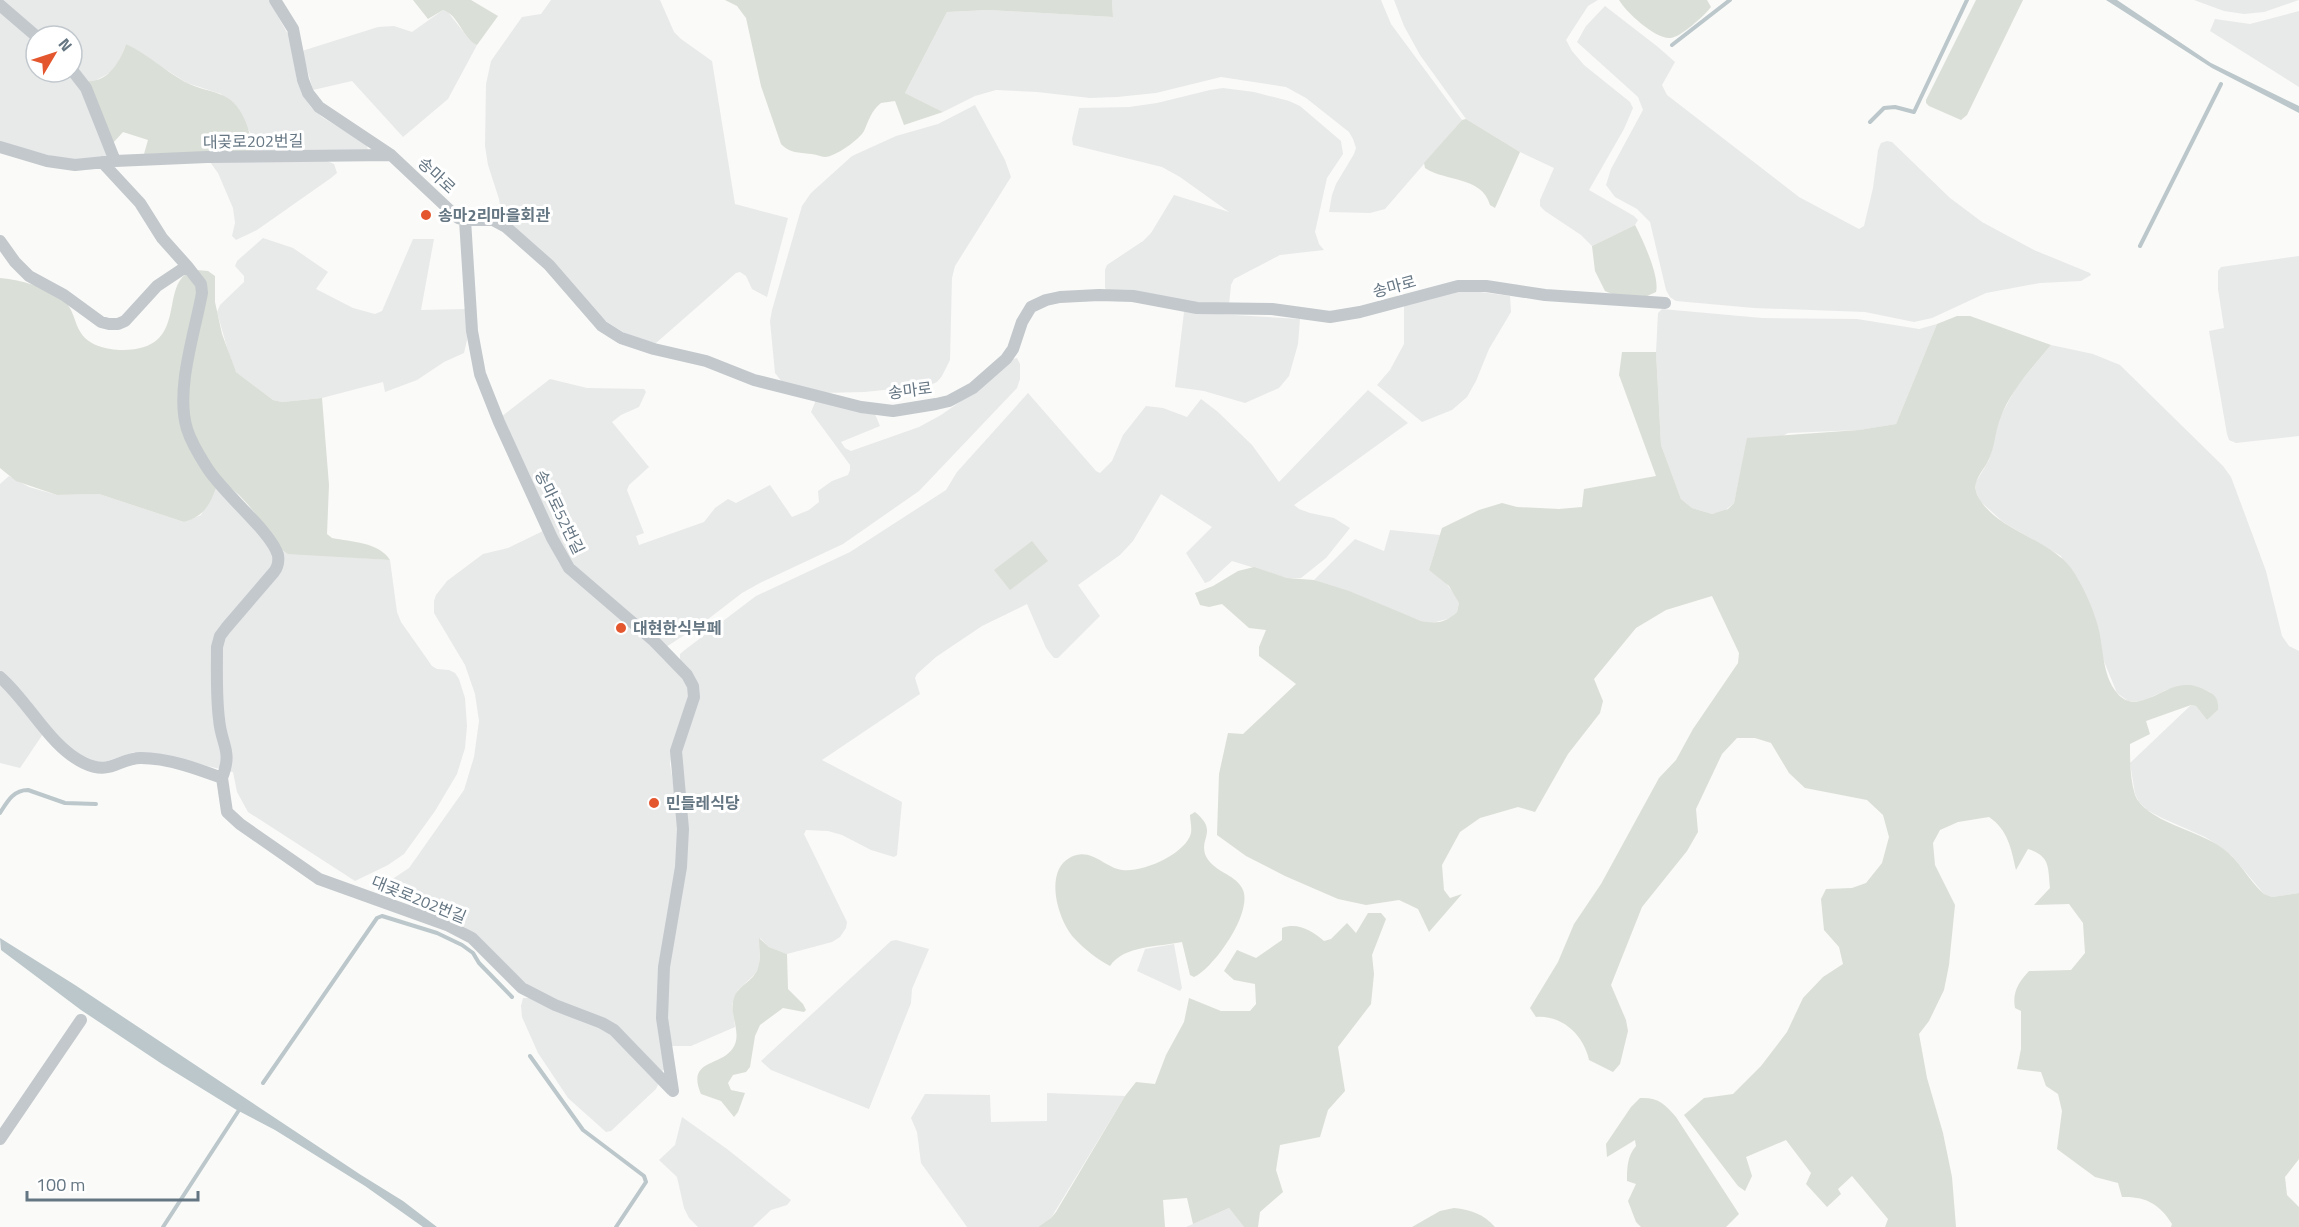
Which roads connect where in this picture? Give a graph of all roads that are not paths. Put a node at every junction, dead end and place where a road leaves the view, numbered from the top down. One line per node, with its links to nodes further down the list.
1 (275, 0): 6 (street, 송마로)
2 (0, 5): 3 (street)
3 (24, 26)
4 (83, 84): 7 (street)
5 (0, 147): 7 (street, 대곶로202번길)
6 (391, 155): 7 (street, 대곶로202번길); 8 (street, 송마로)
7 (109, 162): 10 (street, 대곶로202번길)
8 (465, 220): 11 (street, 송마로); 15 (street, 송마로52번길)
9 (0, 241): 10 (street)
10 (187, 266): 13 (street, 대곶로202번길)
11 (1665, 303)
12 (0, 677): 13 (street)
13 (222, 778): 15 (street, 대곶로202번길)
14 (81, 1020): 16 (street)
15 (673, 1091)
16 (0, 1139)

